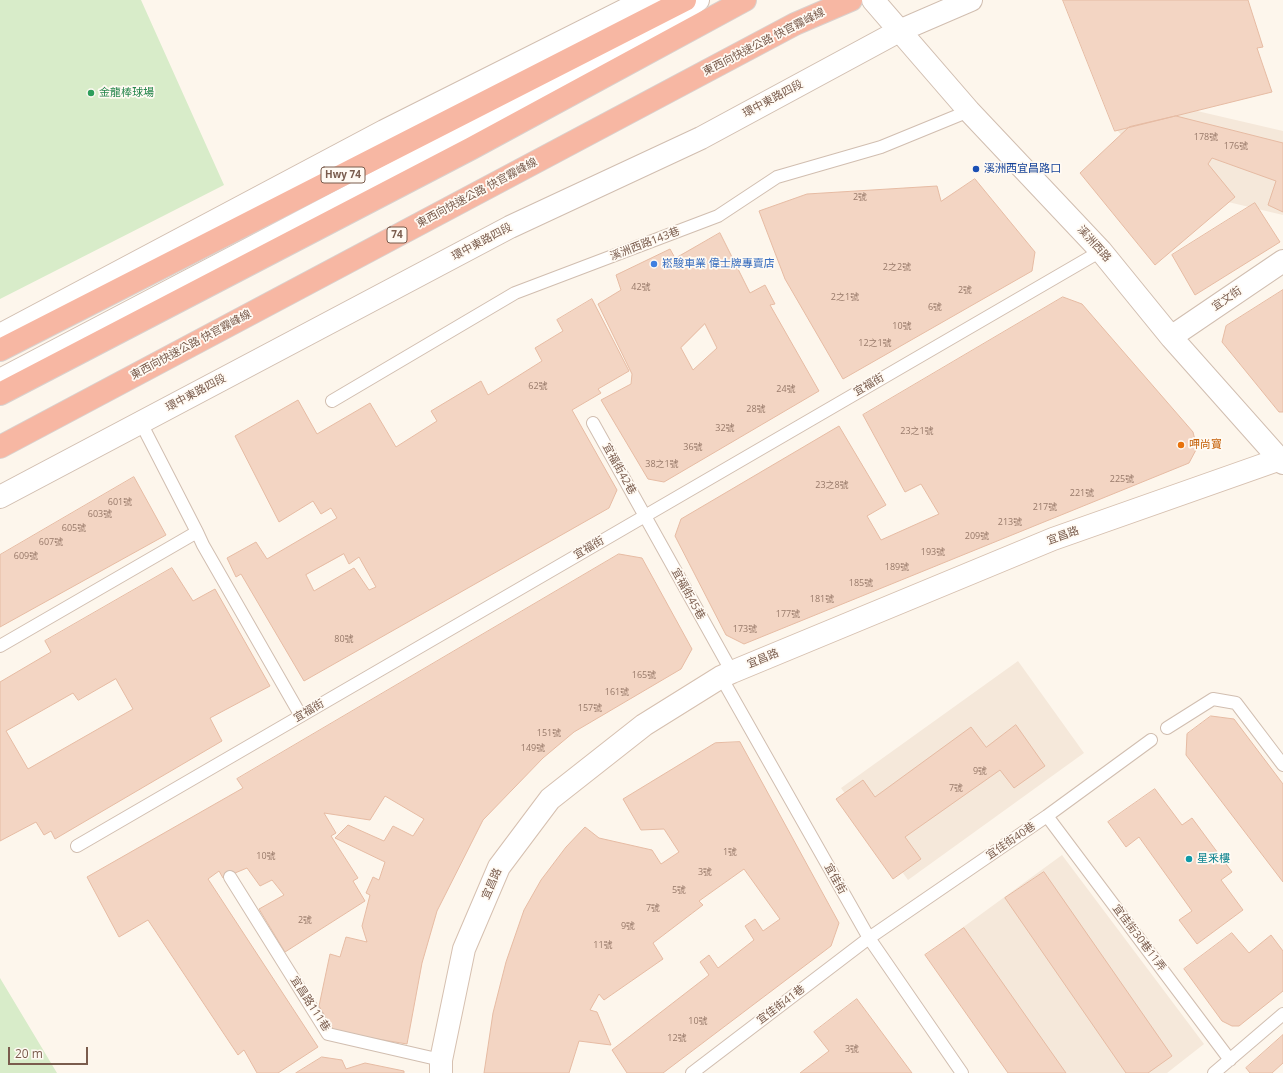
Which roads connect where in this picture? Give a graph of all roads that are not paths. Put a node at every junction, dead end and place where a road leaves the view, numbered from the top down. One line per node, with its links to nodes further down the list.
1 (650, 0): 12 (street)
2 (685, 0): 14 (highway, Hwy 74)
3 (698, 0): 15 (street)
4 (745, 0): 16 (highway)
5 (851, 0): 20 (highway, 東西向快速公路 快官霧峰線 / 74)
6 (873, 0): 8 (street, 溪洲西路)
7 (971, 0): 8 (street, 環中東路四段)
8 (899, 31): 9 (street, 溪洲西路); 18 (street, 環中東路四段)
9 (968, 111): 10 (street, 溪洲西路); 17 (lane, 溪洲西路143巷)
10 (1101, 251): 13 (street, 溪洲西路); 23 (lane, 宜福街)
11 (1283, 261): 13 (street, 宜文街)
12 (0, 335)
13 (1171, 336): 21 (street, 溪洲西路)
14 (0, 350)
15 (0, 380)
16 (0, 394)
17 (332, 401)
18 (141, 422): 22 (street, 環中東路四段); 24 (lane)
19 (593, 423): 23 (lane, 宜福街42巷)
20 (0, 446)
21 (1282, 460): 26 (street, 宜昌路)
22 (0, 497)
23 (645, 515): 26 (lane, 宜福街45巷); 27 (lane, 宜福街)
24 (197, 532): 25 (lane); 27 (lane)
25 (0, 646)
26 (727, 674): 34 (lane, 宜佳街); 37 (street, 宜昌路)
27 (301, 716): 32 (lane, 宜福街)
28 (1167, 728): 30 (lane)
29 (1151, 740): 31 (lane, 宜佳街40巷)
30 (1283, 765)
31 (1048, 816): 34 (lane, 宜佳街40巷); 36 (lane, 宜佳街30巷11弄)
32 (77, 846)
33 (230, 878): 37 (lane, 宜昌路111巷)
34 (869, 938): 38 (lane, 宜佳街41巷); 39 (lane, 宜佳街)
35 (1283, 1014): 36 (lane)
36 (1230, 1060): 40 (lane)
37 (440, 1066)
38 (692, 1073)
39 (962, 1073)
40 (1214, 1073)

